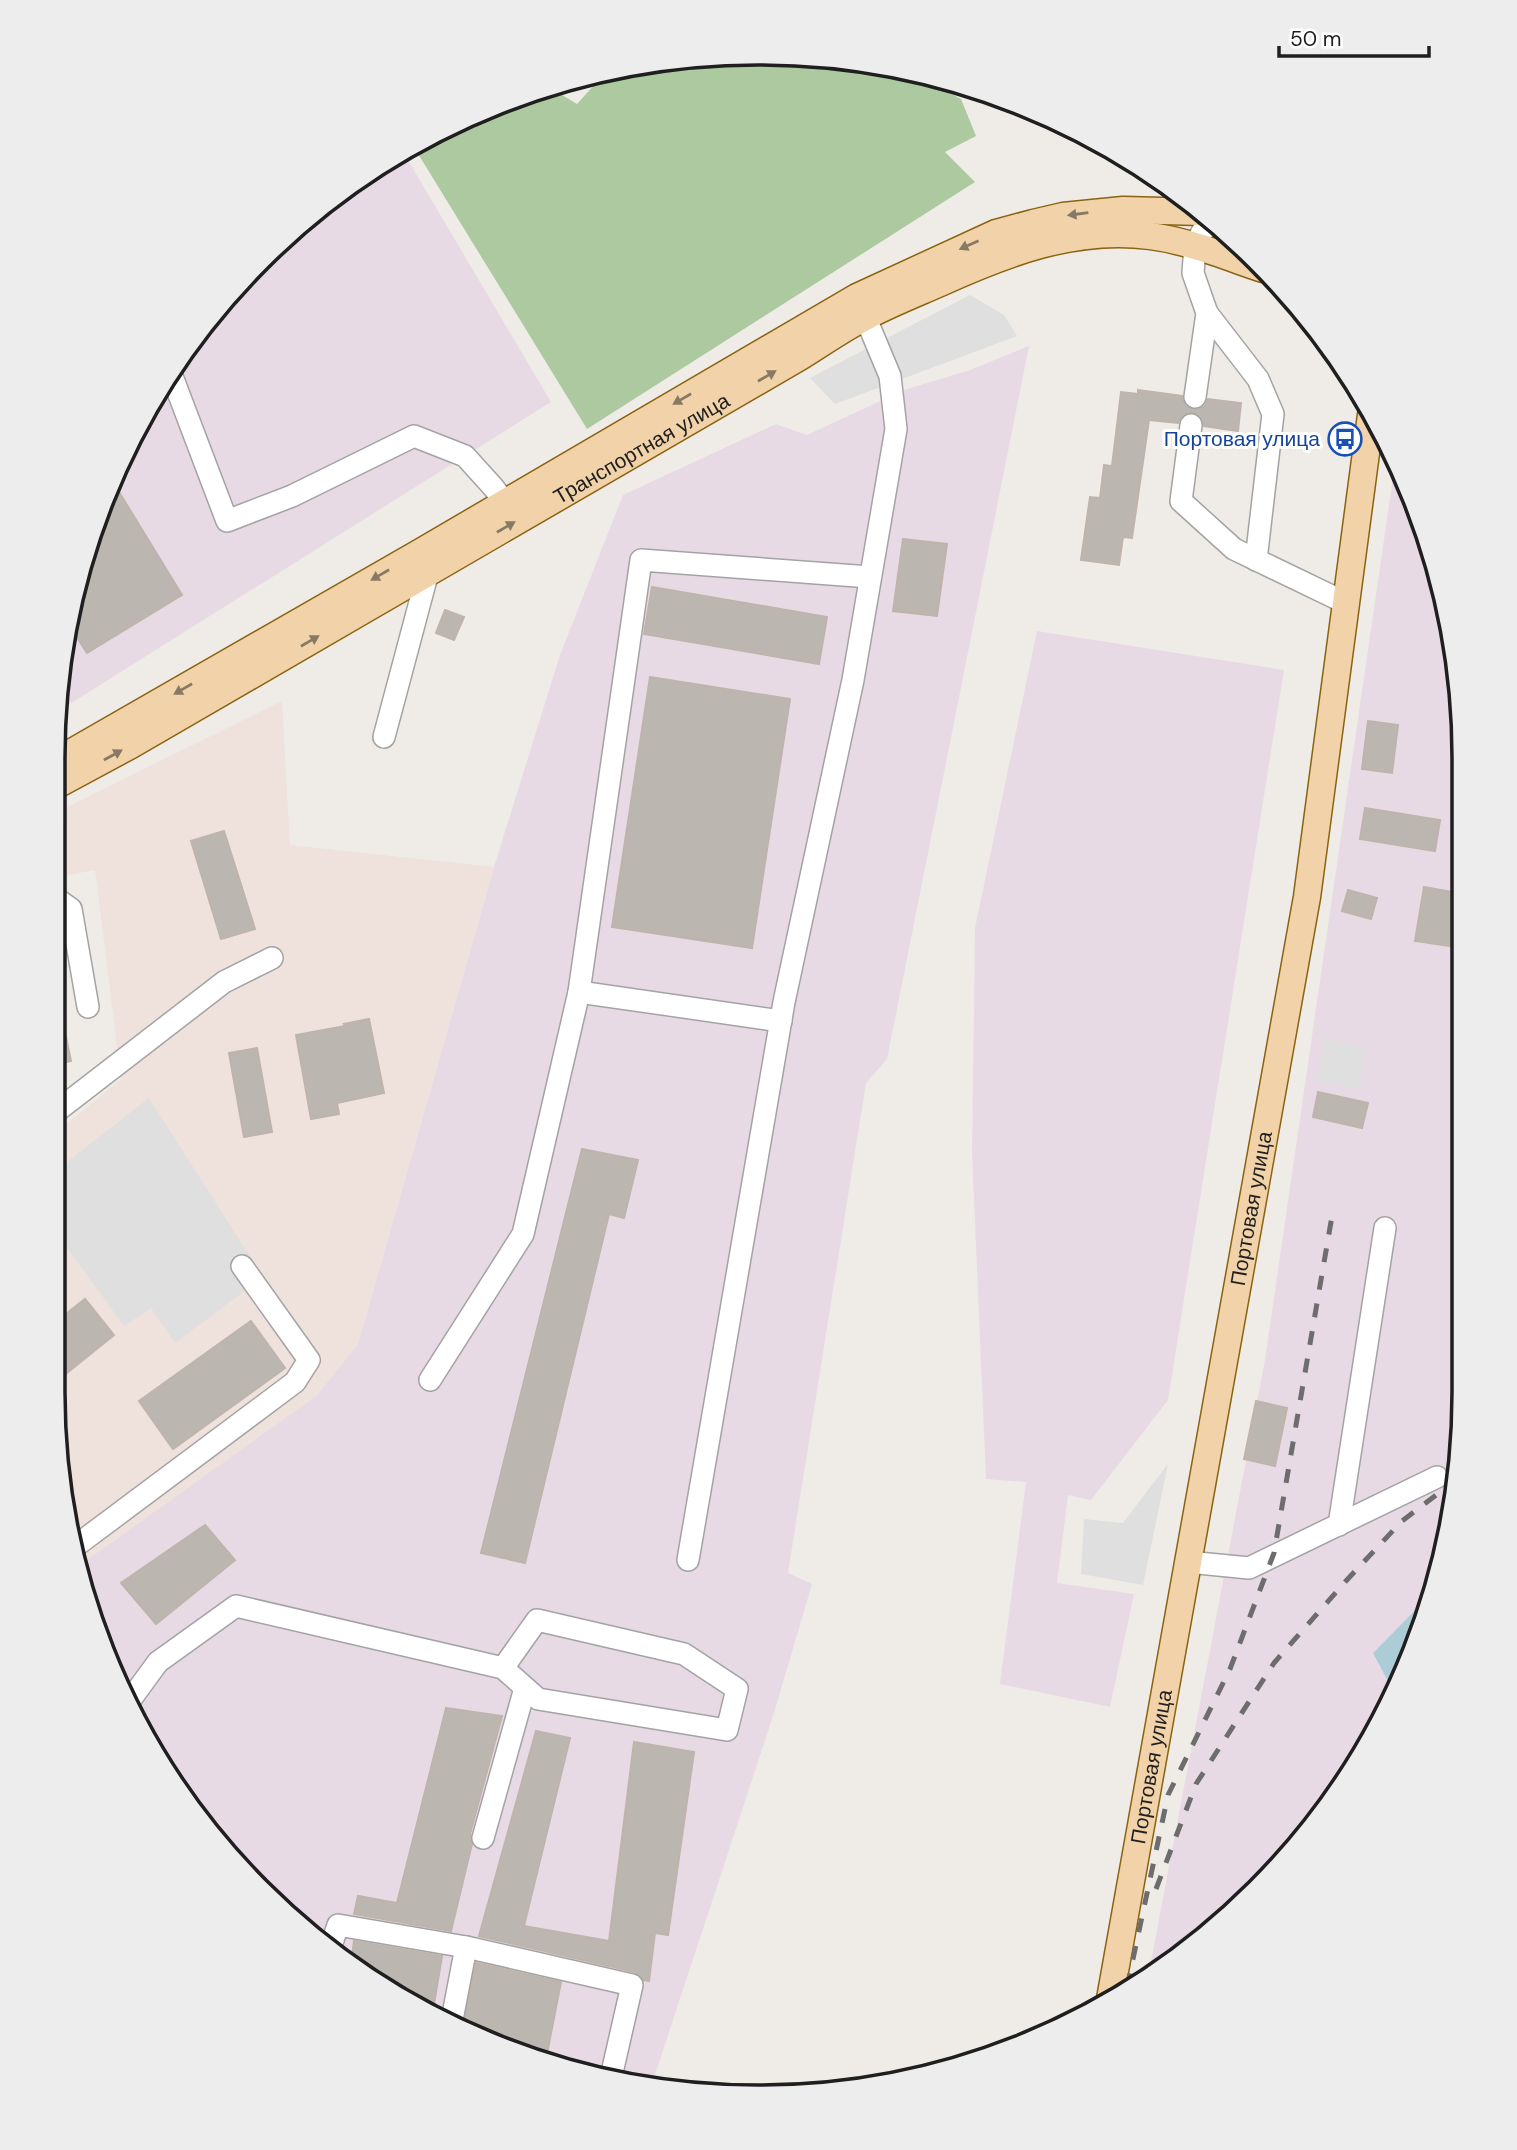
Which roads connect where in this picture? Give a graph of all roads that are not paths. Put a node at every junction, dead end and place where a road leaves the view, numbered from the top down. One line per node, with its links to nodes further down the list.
1 (1185, 212): 5 (main road, Транспортная улица, one-way to 5)
2 (1205, 228): 3 (lane)
3 (1195, 246): 4 (main road, Транспортная улица); 5 (main road, Транспортная улица); 6 (lane)
4 (1243, 262)
5 (861, 307): 11 (main road, Транспортная улица, one-way to 11); 13 (main road, Транспортная улица, one-way to 5); 14 (lane)
6 (1207, 313): 8 (lane); 12 (lane)
7 (175, 384): 11 (lane)
8 (1195, 397)
9 (1191, 425): 12 (lane)
10 (1369, 430): 15 (main road, Портовая улица)
11 (504, 502): 13 (main road, Транспортная улица)
12 (1256, 560): 15 (lane)
13 (424, 562): 16 (lane); 17 (main road, Транспортная улица, one-way to 17); 18 (main road, Транспортная улица, one-way to 13)
14 (870, 577): 21 (lane); 23 (lane)
15 (1346, 603): 32 (main road, Портовая улица)
16 (384, 737)
17 (65, 756)
18 (65, 780)
19 (65, 905): 22 (lane)
20 (272, 958): 24 (lane)
21 (579, 992): 23 (lane); 27 (lane)
22 (88, 1007)
23 (781, 1021): 31 (lane)
24 (65, 1104)
25 (1385, 1228): 29 (lane)
26 (242, 1266): 30 (lane)
27 (430, 1380)
28 (1437, 1477): 29 (lane)
29 (1339, 1525): 32 (lane)
30 (81, 1542)
31 (688, 1560)
32 (1188, 1562): 39 (main road, Портовая улица)
33 (503, 1668): 34 (lane); 34 (lane); 35 (lane)
34 (524, 1688): 36 (lane)
35 (134, 1694)
36 (483, 1838)
37 (333, 1940): 38 (lane)
38 (466, 1947): 40 (lane); 41 (lane)
39 (1112, 1988)
40 (453, 2014)
41 (613, 2070)

